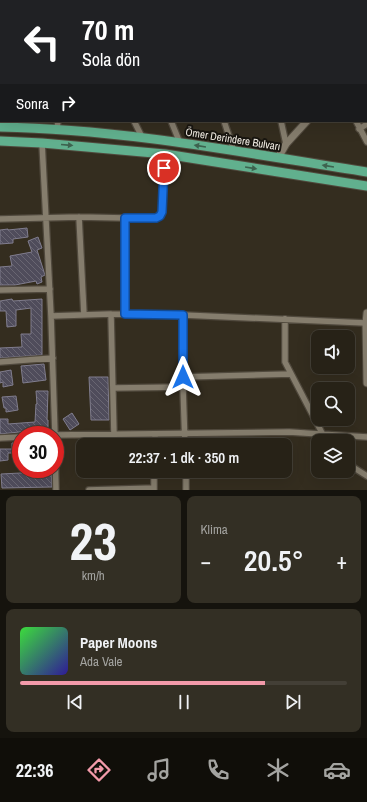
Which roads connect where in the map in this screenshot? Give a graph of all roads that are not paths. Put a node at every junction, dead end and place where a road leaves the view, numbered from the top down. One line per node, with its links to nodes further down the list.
1 (134, 122): 12 (street)
2 (171, 122): 16 (street)
3 (224, 122): 18 (street)
4 (281, 122): 17 (street)
5 (306, 122): 17 (street)
6 (356, 122): 11 (street)
7 (28, 124): 9 (highway, Ömer Derindere Bulvarı); 10 (highway, Ömer Derindere Bulvarı)
8 (367, 124): 11 (street)
9 (3, 125)
10 (57, 125): 12 (highway, Ömer Derindere Bulvarı)
11 (359, 129): 14 (street)
12 (142, 137): 16 (highway, Ömer Derindere Bulvarı)
13 (0, 141): 15 (highway)
14 (367, 142)
15 (42, 143): 19 (highway, one-way to 19); 24 (street)
16 (180, 143): 18 (highway, Ömer Derindere Bulvarı, one-way to 16)
17 (286, 144): 20 (street)
18 (234, 151): 20 (highway, Ömer Derindere Bulvarı)
19 (165, 154): 22 (highway, one-way to 22); 25 (street)
20 (278, 158): 21 (highway, Ömer Derindere Bulvarı, one-way to 20)
21 (367, 172)
22 (367, 186)
23 (79, 217): 24 (street); 25 (street); 32 (street)
24 (47, 218): 26 (street); 27 (street)
25 (125, 218): 31 (street)
26 (0, 219)
27 (50, 289): 28 (street); 34 (street)
28 (0, 290)
29 (367, 313): 36 (street)
30 (111, 314): 31 (street); 32 (street); 44 (street)
31 (125, 314): 33 (street)
32 (84, 315): 34 (street)
33 (183, 315): 35 (street); 41 (street)
34 (51, 316): 38 (street)
35 (285, 319): 36 (street); 40 (street)
36 (366, 322): 37 (street)
37 (366, 349): 42 (street)
38 (52, 358): 39 (street); 45 (street)
39 (0, 362)
40 (291, 374): 41 (street); 47 (street)
41 (183, 377): 43 (street)
42 (367, 383)
43 (183, 387): 44 (street); 46 (street)
44 (113, 388): 50 (street)
45 (54, 426)
46 (185, 433): 47 (street); 48 (street); 55 (street)
47 (322, 433): 52 (street)
48 (155, 434): 50 (street); 54 (street)
49 (64, 435): 50 (street)
50 (114, 435)
51 (12, 437): 53 (street)
52 (367, 437)
53 (0, 438)
54 (155, 438)
55 (185, 438)
56 (355, 468): 57 (street)
57 (367, 476)
58 (56, 478): 62 (street)
59 (154, 478): 61 (street)
60 (186, 478): 64 (street)
61 (154, 489): 63 (street)
62 (56, 490)
63 (89, 490)
64 (186, 490)

